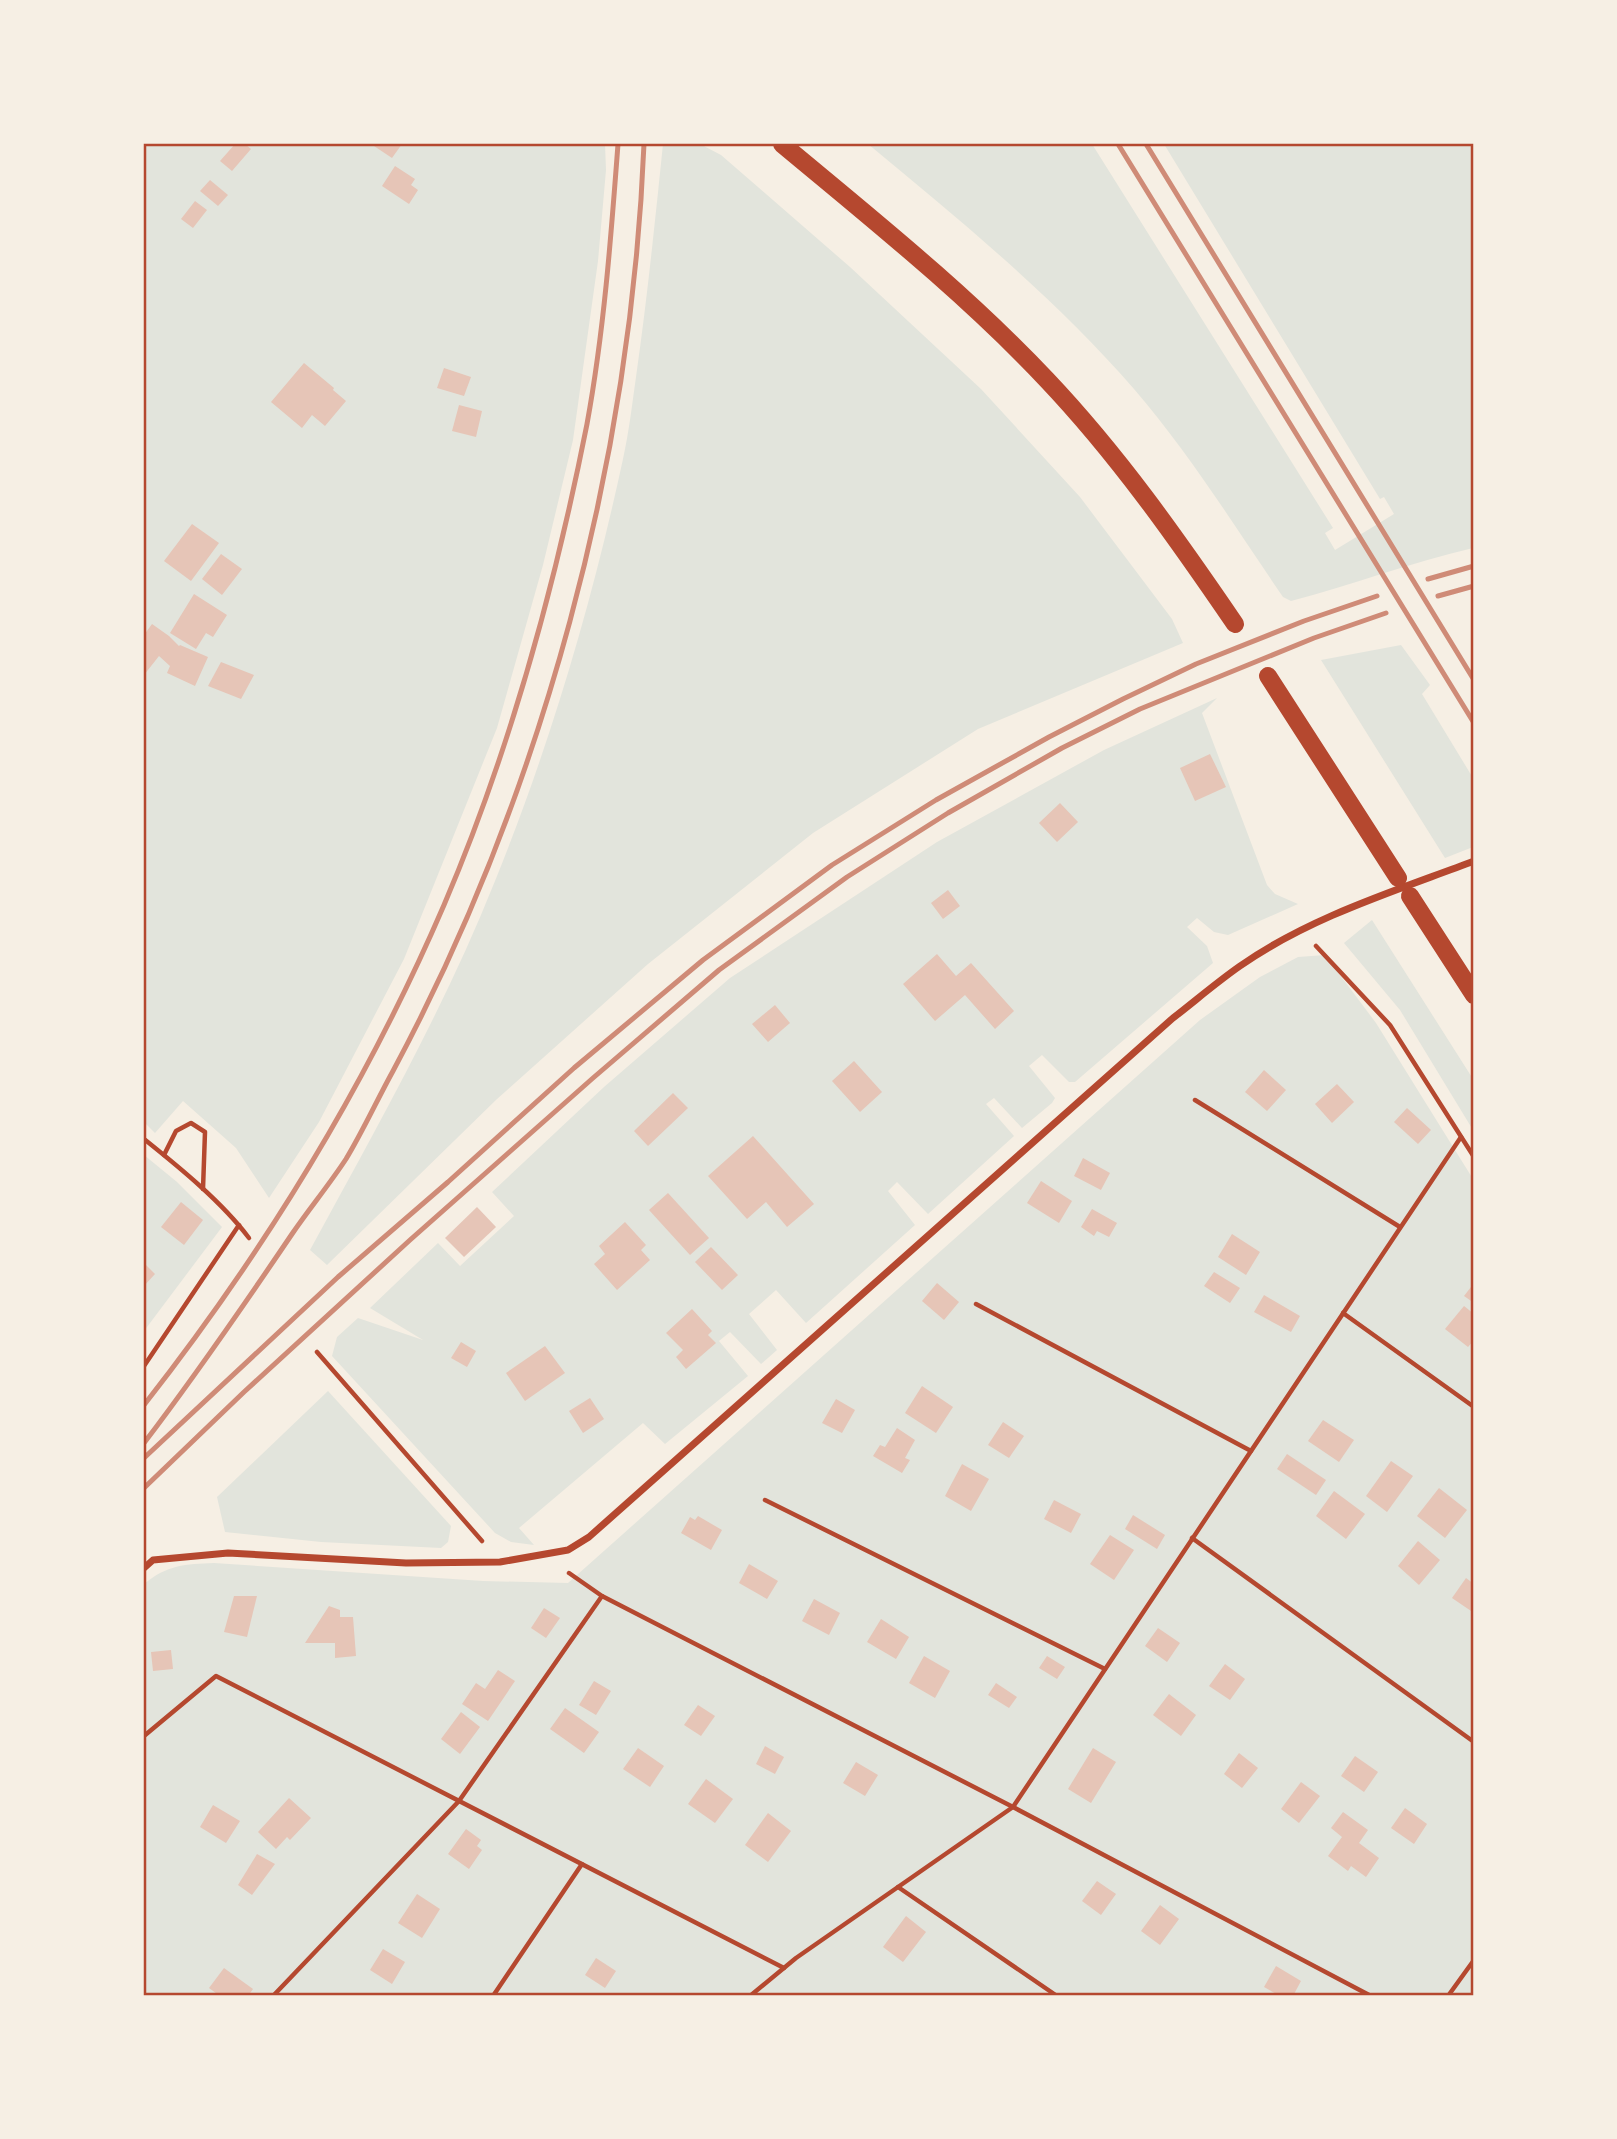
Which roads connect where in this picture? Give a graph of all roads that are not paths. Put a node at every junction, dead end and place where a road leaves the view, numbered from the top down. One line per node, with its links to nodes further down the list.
1 (782, 144): 2 (main road)
2 (1235, 624)
3 (1268, 676): 5 (main road)
4 (1474, 861): 8 (street)
5 (1398, 878)
6 (1410, 896): 7 (main road)
7 (1474, 995)
8 (144, 1568)

